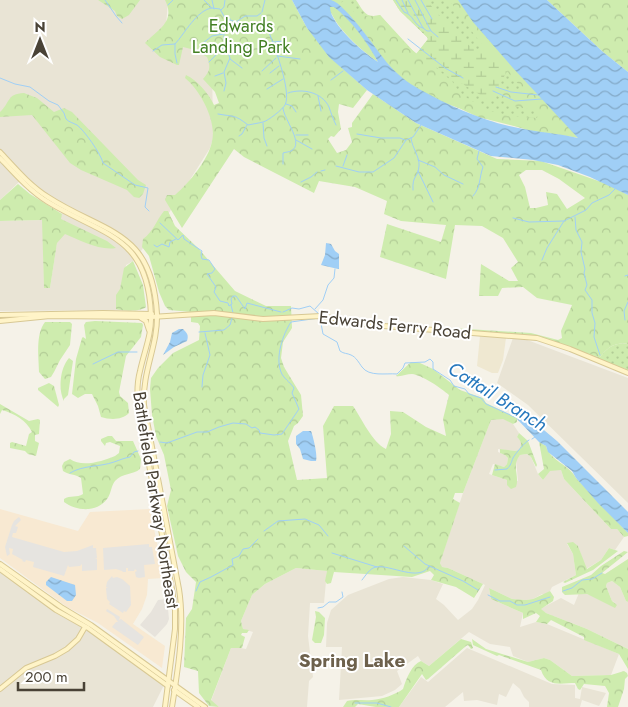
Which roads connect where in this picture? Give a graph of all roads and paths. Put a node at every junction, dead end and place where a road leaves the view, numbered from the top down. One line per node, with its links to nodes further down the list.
1 (0, 152): 5 (main road, Battlefield Parkway Northeast)
2 (0, 158): 4 (main road, Battlefield Parkway Northeast)
3 (0, 315): 4 (main road)
4 (151, 315): 5 (main road, Edwards Ferry Road); 6 (main road); 8 (main road, Battlefield Parkway Northeast)
5 (157, 315): 9 (main road, Edwards Ferry Road); 16 (main road, Battlefield Parkway Northeast)
6 (134, 317): 7 (main road); 8 (main road)
7 (0, 321)
8 (150, 334): 13 (main road, Battlefield Parkway Northeast)
9 (628, 372)
10 (0, 564): 14 (main road)
11 (0, 569): 12 (main road)
12 (85, 626): 15 (main road); 17 (main road)
13 (170, 669): 14 (main road); 15 (main road, Battlefield Parkway Northeast)
14 (160, 674): 15 (main road)
15 (168, 683): 16 (main road); 20 (main road, Battlefield Parkway Northeast)
16 (174, 688): 18 (main road); 19 (main road, Battlefield Parkway Northeast); 23 (main road)
17 (0, 689)
18 (183, 696): 19 (main road); 22 (main road)
19 (173, 700): 21 (main road, Battlefield Parkway Northeast)
20 (165, 707)
21 (172, 707)
22 (198, 707)
23 (205, 707)

